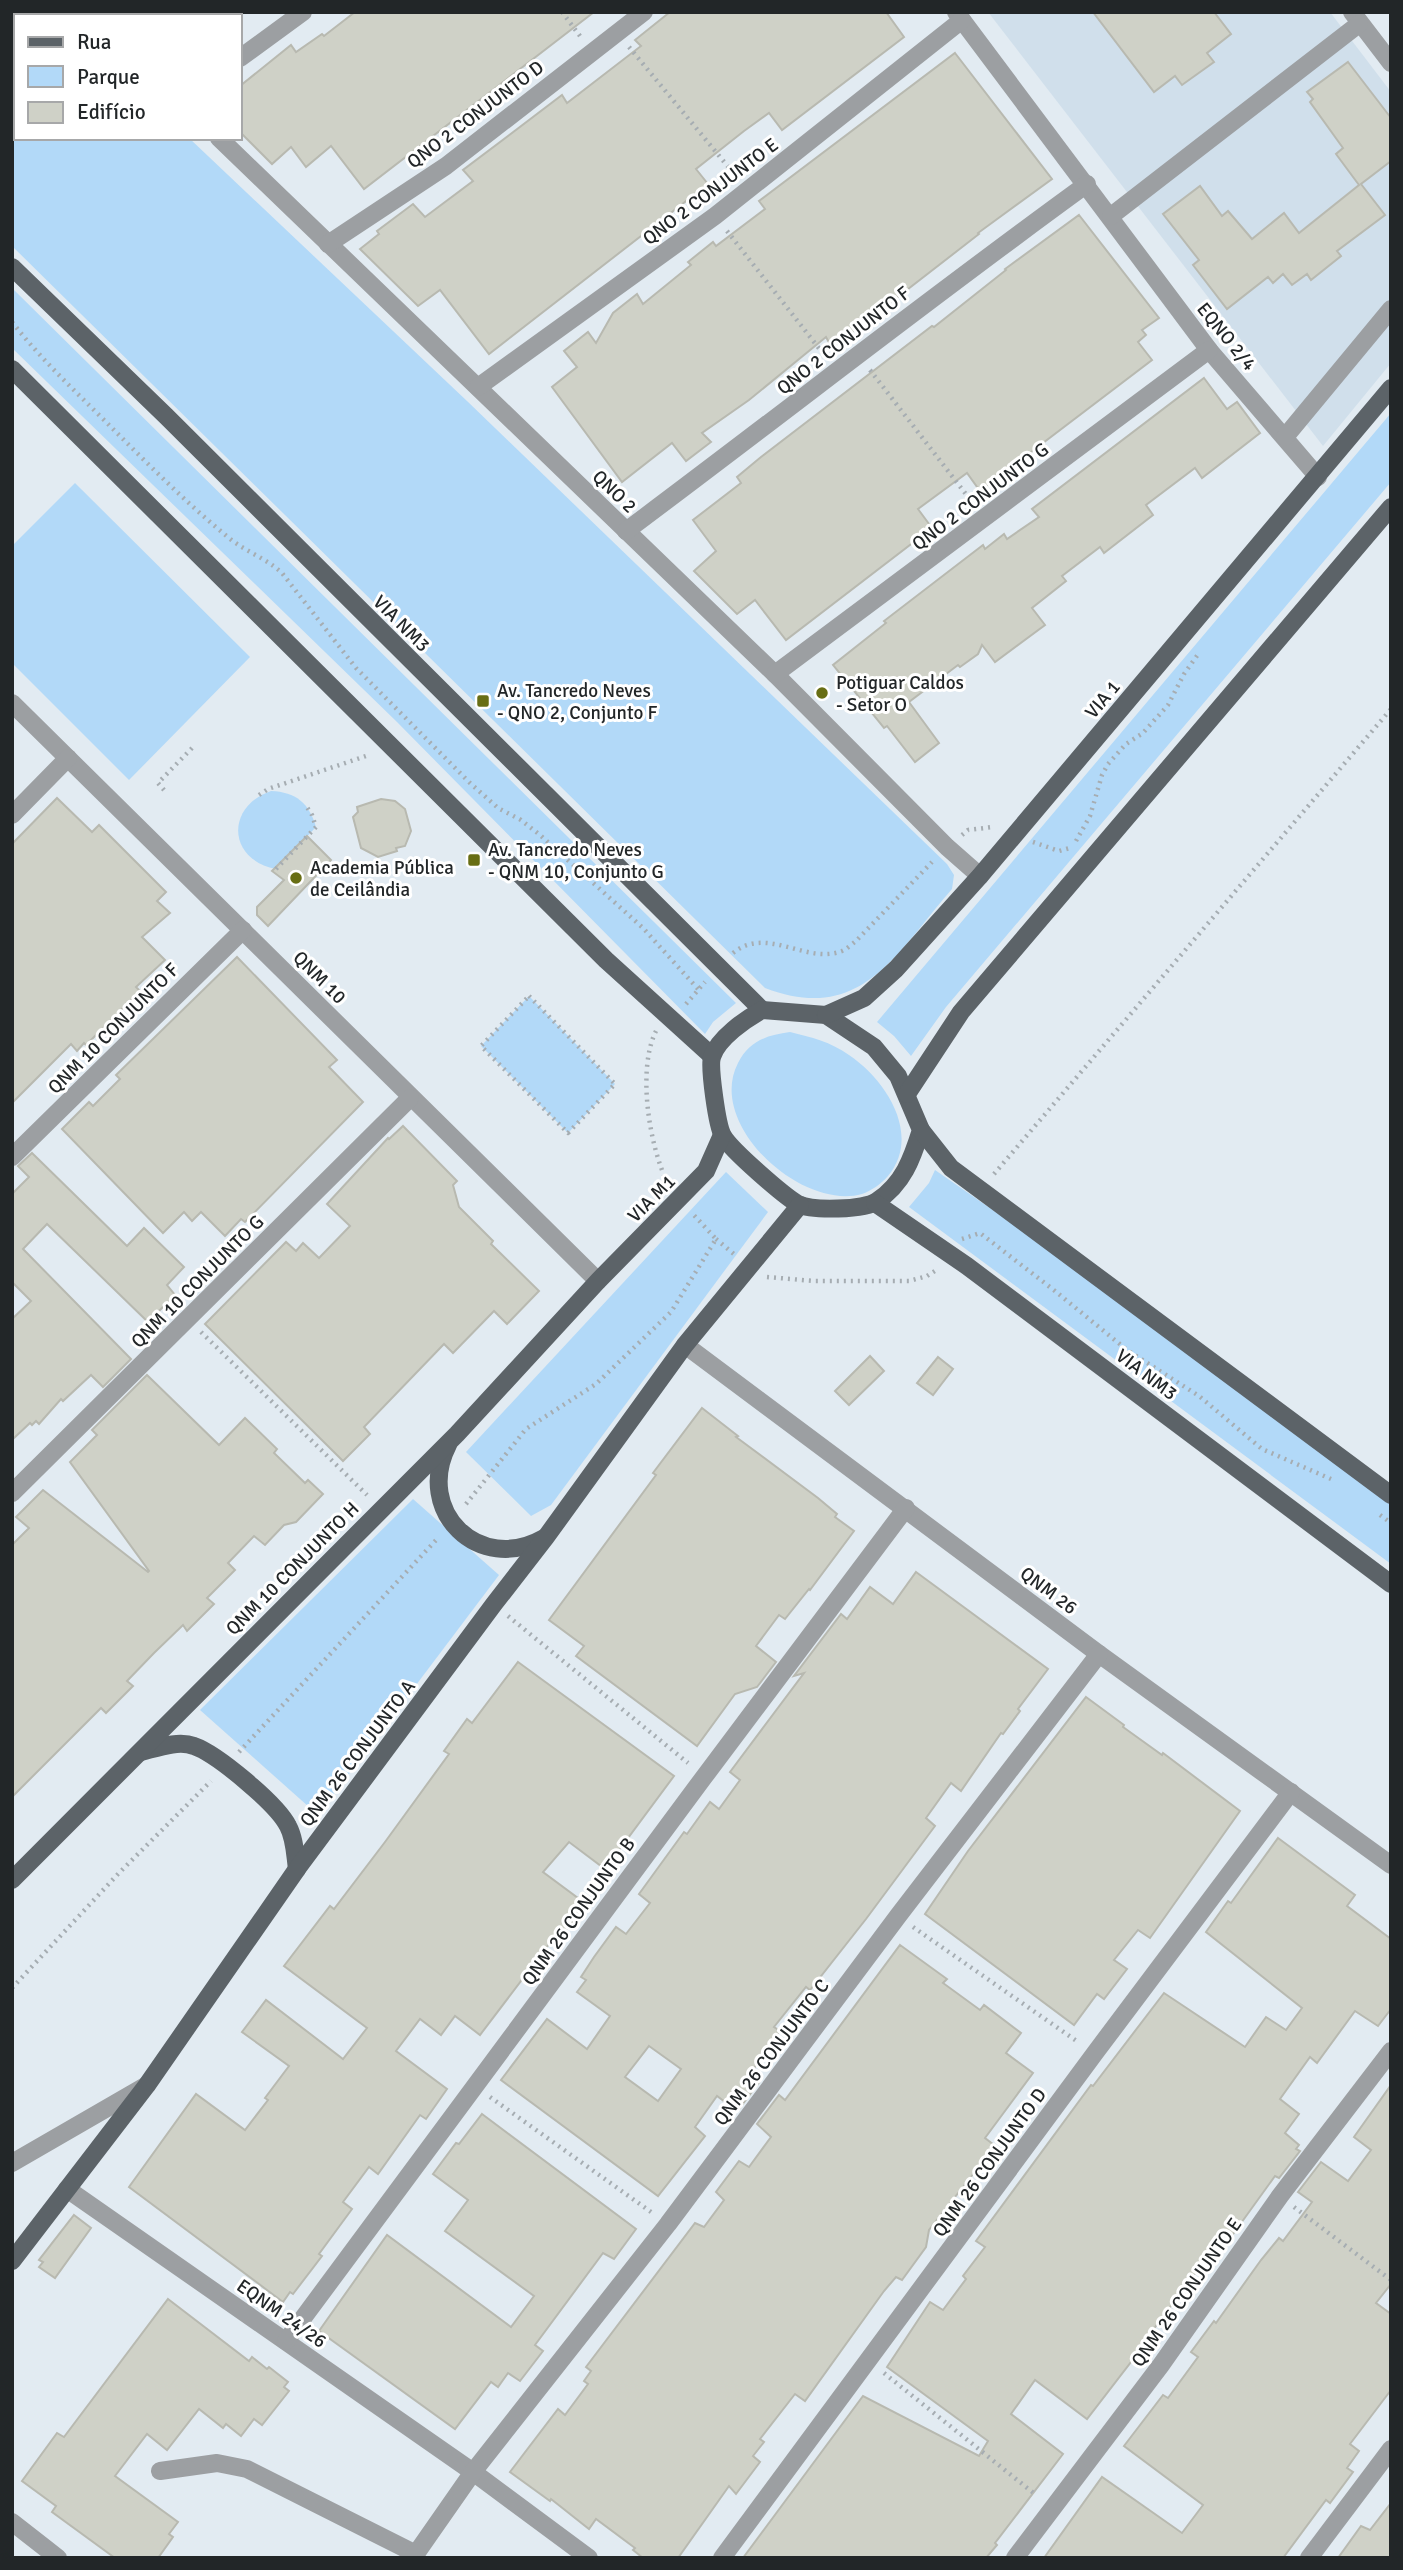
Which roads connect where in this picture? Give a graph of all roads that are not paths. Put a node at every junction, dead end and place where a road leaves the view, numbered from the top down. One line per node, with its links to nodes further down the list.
1 (303, 12): 5 (street)
2 (643, 12): 10 (street, QNO 2 CONJUNTO D)
3 (959, 16): 8 (street, EQNO 2/4); 15 (street, QNO 2 CONJUNTO E)
4 (1356, 18): 6 (street); 9 (street)
5 (242, 57)
6 (1391, 63)
7 (221, 140): 10 (street, QNO 2)
8 (1087, 184): 9 (street, EQNO 2/4); 20 (street, QNO 2 CONJUNTO F)
9 (1111, 216): 13 (street, EQNO 2/4)
10 (328, 244): 15 (street, QNO 2)
11 (12, 267): 27 (main road, VIA NM3)
12 (1391, 309): 17 (street)
13 (1209, 350): 17 (street, EQNO 2/4); 21 (street, QNO 2 CONJUNTO G)
14 (12, 369): 29 (main road)
15 (478, 387): 20 (street, QNO 2)
16 (1391, 388): 18 (main road, VIA 1)
17 (1285, 437): 18 (street, EQNO 2/4)
18 (1318, 477): 25 (main road, VIA 1)
19 (1391, 507): 30 (main road)
20 (626, 531): 21 (street, QNO 2)
21 (775, 674): 25 (street, QNO 2)
22 (12, 702): 23 (street, QNM 10)
23 (68, 758): 24 (street); 26 (street, QNM 10)
24 (12, 814)
25 (980, 876): 28 (main road, VIA 1)
26 (243, 930): 31 (street, QNM 10); 34 (street, QNM 10 CONJUNTO F)
27 (762, 1010): 28 (main road); 29 (main road)
28 (826, 1015): 30 (main road)
29 (712, 1056): 33 (main road)
30 (907, 1094): 32 (main road)
31 (410, 1098): 37 (street, QNM 10); 40 (street, QNM 10 CONJUNTO G)
32 (921, 1130): 35 (main road); 41 (main road)
33 (722, 1135): 36 (main road); 37 (main road, VIA M1)
34 (12, 1157)
35 (875, 1203): 36 (main road); 44 (main road, VIA NM3)
36 (800, 1205): 38 (main road)
37 (598, 1281): 39 (main road, QNM 10 CONJUNTO H)
38 (685, 1345): 42 (street, QNM 26); 43 (main road, QNM 26 CONJUNTO A)
39 (457, 1434): 43 (main road); 46 (main road, QNM 10 CONJUNTO H)
40 (12, 1493)
41 (1391, 1495)
42 (906, 1508): 45 (street, QNM 26); 56 (street, QNM 26 CONJUNTO B)
43 (547, 1537): 49 (main road, QNM 26 CONJUNTO A)
44 (1391, 1584)
45 (1099, 1654): 47 (street, QNM 26); 59 (street, QNM 26 CONJUNTO C)
46 (141, 1752): 49 (main road); 50 (main road, QNM 10 CONJUNTO H)
47 (1291, 1792): 48 (street, QNM 26); 64 (street, QNM 26 CONJUNTO D)
48 (1391, 1865)
49 (297, 1869): 52 (main road, QNM 26 CONJUNTO A)
50 (12, 1880)
51 (1391, 2051): 65 (street, QNM 26 CONJUNTO E)
52 (147, 2085): 53 (street); 54 (main road, QNM 26 CONJUNTO A)
53 (12, 2163)
54 (67, 2189): 55 (main road, QNM 26 CONJUNTO A); 56 (street, EQNM 24/26)
55 (12, 2261)
56 (286, 2342): 59 (street, EQNM 24/26)
57 (1391, 2449): 66 (street)
58 (160, 2471): 61 (street)
59 (472, 2472): 61 (street); 63 (street, EQNM 24/26)
60 (12, 2522): 62 (street)
61 (414, 2556)
62 (58, 2558)
63 (589, 2558)
64 (722, 2558)
65 (1015, 2558)
66 (1309, 2558)

